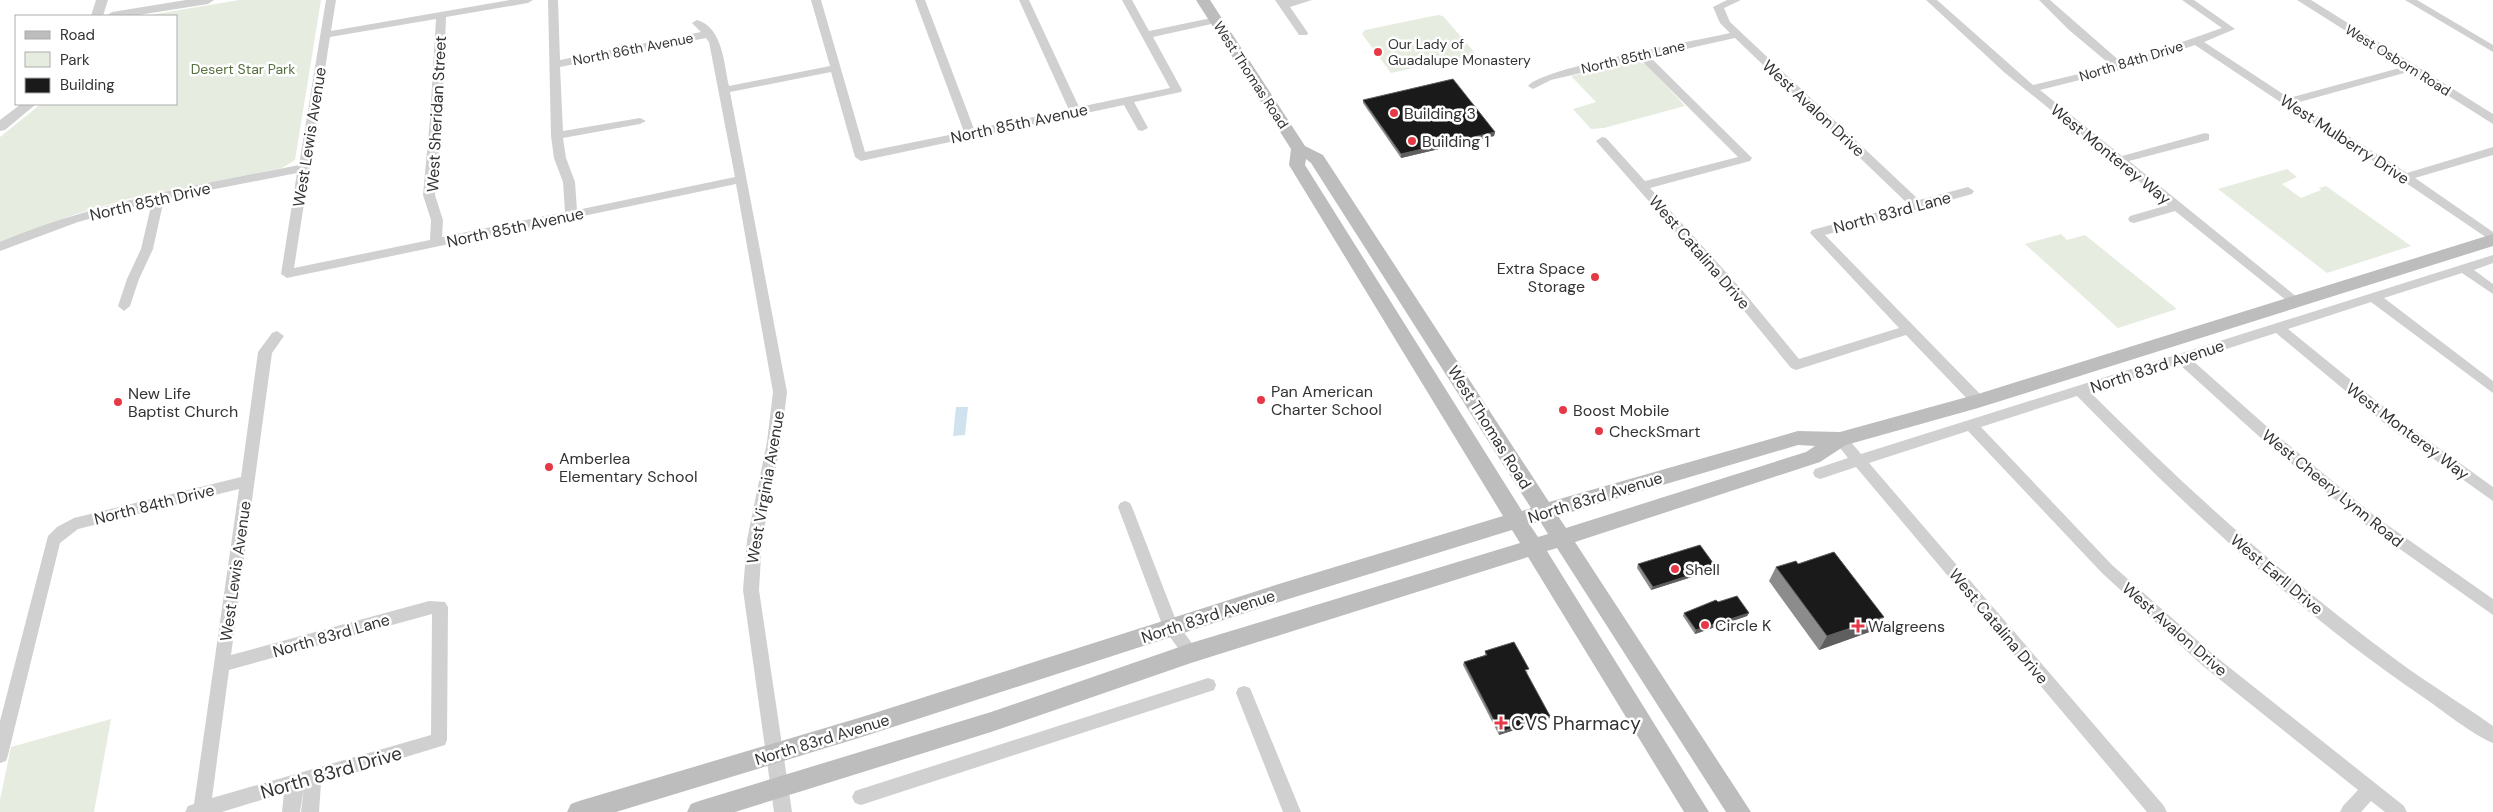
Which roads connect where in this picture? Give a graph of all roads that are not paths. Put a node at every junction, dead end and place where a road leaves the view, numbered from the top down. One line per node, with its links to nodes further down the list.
1 (102, 0): 19 (street)
2 (208, 0): 20 (street)
3 (331, 0): 27 (street, West Lewis Avenue)
4 (528, 0): 21 (street)
5 (553, 0): 32 (street)
6 (816, 0): 34 (street)
7 (920, 0): 47 (street)
8 (1024, 0): 42 (street)
9 (1127, 0): 28 (street)
10 (1204, 0): 22 (main road, West Thomas Road)
11 (1307, 0): 18 (street)
12 (1736, 0): 26 (street, West Avalon Drive)
13 (1931, 0): 37 (street, West Monterey Way)
14 (2044, 0): 33 (street)
15 (2187, 0): 29 (street, North 84th Drive)
16 (2304, 0): 35 (street, West Osborn Road)
17 (2410, 0): 30 (street)
18 (1281, 2): 24 (street)
19 (97, 15)
20 (118, 15)
21 (441, 15): 27 (street); 65 (street, West Sheridan Street)
22 (1216, 20): 28 (street); 51 (main road, West Thomas Road)
23 (697, 23): 25 (street, West Virginia Avenue)
24 (1302, 33)
25 (709, 34): 32 (street, North 86th Avenue); 38 (street, West Virginia Avenue)
26 (1736, 34): 31 (street, North 85th Lane); 60 (street, West Avalon Drive)
27 (326, 35): 54 (street, West Lewis Avenue)
28 (1146, 35): 39 (street, North 85th Avenue)
29 (2196, 41): 33 (street, North 84th Drive); 40 (street, West Mulberry Drive)
30 (2493, 49)
31 (1642, 55): 36 (street, North 85th Lane); 57 (street)
32 (557, 64): 48 (street)
33 (2120, 67): 37 (street, North 84th Drive)
34 (836, 68): 38 (street); 47 (street, North 85th Avenue)
35 (2411, 68): 40 (street); 43 (street, West Osborn Road)
36 (1534, 86)
37 (2031, 89): 53 (street, West Monterey Way)
38 (724, 90): 56 (street, West Virginia Avenue)
39 (1127, 100): 42 (street, North 85th Avenue); 46 (street)
40 (2287, 102): 55 (street, West Mulberry Drive)
41 (28, 105): 45 (street)
42 (1075, 111): 47 (street, North 85th Avenue)
43 (2493, 120)
44 (640, 121): 48 (street)
45 (0, 127)
46 (1142, 128)
47 (970, 134)
48 (557, 136): 62 (street)
49 (2205, 137): 53 (street)
50 (1602, 141): 57 (street, West Catalina Drive)
51 (1299, 150): 72 (main road, West Thomas Road); 75 (main road, West Thomas Road)
52 (2493, 151): 55 (street)
53 (2120, 160): 61 (street, West Monterey Way)
54 (304, 168): 59 (street, North 85th Drive); 69 (street, West Lewis Avenue)
55 (2405, 177): 64 (street, West Mulberry Drive)
56 (742, 179): 62 (street, North 85th Avenue); 102 (street, West Virginia Avenue)
57 (1642, 186): 77 (street, West Catalina Drive)
58 (1968, 191): 60 (street, North 83rd Lane)
59 (159, 197): 66 (street, North 85th Drive); 74 (street)
60 (1916, 205): 77 (street, North 83rd Lane)
61 (2177, 206): 63 (street); 73 (street, West Monterey Way)
62 (571, 215): 65 (street, North 85th Avenue)
63 (2134, 219)
64 (2493, 239): 73 (main road, North 83rd Avenue)
65 (436, 243): 69 (street, North 85th Avenue)
66 (0, 247)
67 (2493, 258): 68 (street, North 83rd Avenue)
68 (2463, 268): 70 (street); 71 (street, North 83rd Avenue)
69 (287, 274)
70 (2493, 290)
71 (2373, 297): 76 (street, North 83rd Avenue); 80 (street)
72 (1408, 299): 75 (main road); 90 (main road, West Thomas Road)
73 (2297, 302): 82 (main road, North 83rd Avenue)
74 (124, 306)
75 (1383, 306): 91 (main road, West Thomas Road)
76 (2277, 327): 79 (street, North 83rd Avenue); 88 (street, West Monterey Way)
77 (1910, 329): 82 (street)
78 (277, 336): 87 (street, West Lewis Avenue)
79 (2180, 358): 81 (street, North 83rd Avenue); 94 (street, West Cheery Lynn Road)
80 (2493, 388)
81 (2079, 390): 83 (street, North 83rd Avenue); 100 (street, West Earll Drive)
82 (1978, 400): 84 (main road, North 83rd Avenue)
83 (1971, 425): 85 (street, North 83rd Avenue); 107 (street, West Avalon Drive)
84 (1840, 439): 85 (street, West Catalina Drive); 90 (main road, North 83rd Avenue); 92 (main road, North 83rd Avenue)
85 (1858, 461): 86 (street, North 83rd Avenue); 118 (street, West Catalina Drive)
86 (1820, 473)
87 (248, 481): 97 (street, West Lewis Avenue); 103 (street, North 84th Drive)
88 (2493, 495)
89 (1125, 507): 95 (street)
90 (1544, 512): 91 (main road, North 83rd Avenue); 92 (main road, West Thomas Road)
91 (1516, 521): 93 (main road, West Thomas Road); 95 (main road, North 83rd Avenue)
92 (1561, 539): 93 (main road, North 83rd Avenue); 117 (main road, West Thomas Road)
93 (1532, 548): 96 (main road, North 83rd Avenue); 116 (main road, West Thomas Road)
94 (2493, 608)
95 (1171, 627): 96 (street); 102 (main road, North 83rd Avenue)
96 (1191, 653): 106 (main road, North 83rd Avenue)
97 (222, 665): 101 (street, North 83rd Lane); 109 (street, West Lewis Avenue)
98 (1208, 685): 108 (street)
99 (1244, 693): 115 (street)
100 (2493, 735)
101 (440, 740): 104 (street, North 83rd Drive)
102 (775, 753): 106 (street, West Virginia Avenue); 112 (main road, North 83rd Avenue)
103 (0, 755)
104 (313, 778): 105 (street, North 83rd Drive); 111 (street)
105 (294, 783): 109 (street, North 83rd Drive); 110 (street)
106 (780, 787): 113 (main road, North 83rd Avenue); 114 (street, West Virginia Avenue)
107 (2369, 790): 119 (street); 120 (street, West Avalon Drive)
108 (861, 797)
109 (198, 811)
110 (291, 812)
111 (310, 812)
112 (579, 812)
113 (699, 812)
114 (783, 812)
115 (1292, 812)
116 (1697, 812)
117 (1740, 812)
118 (2158, 812)
119 (2349, 812)
120 (2398, 812)

